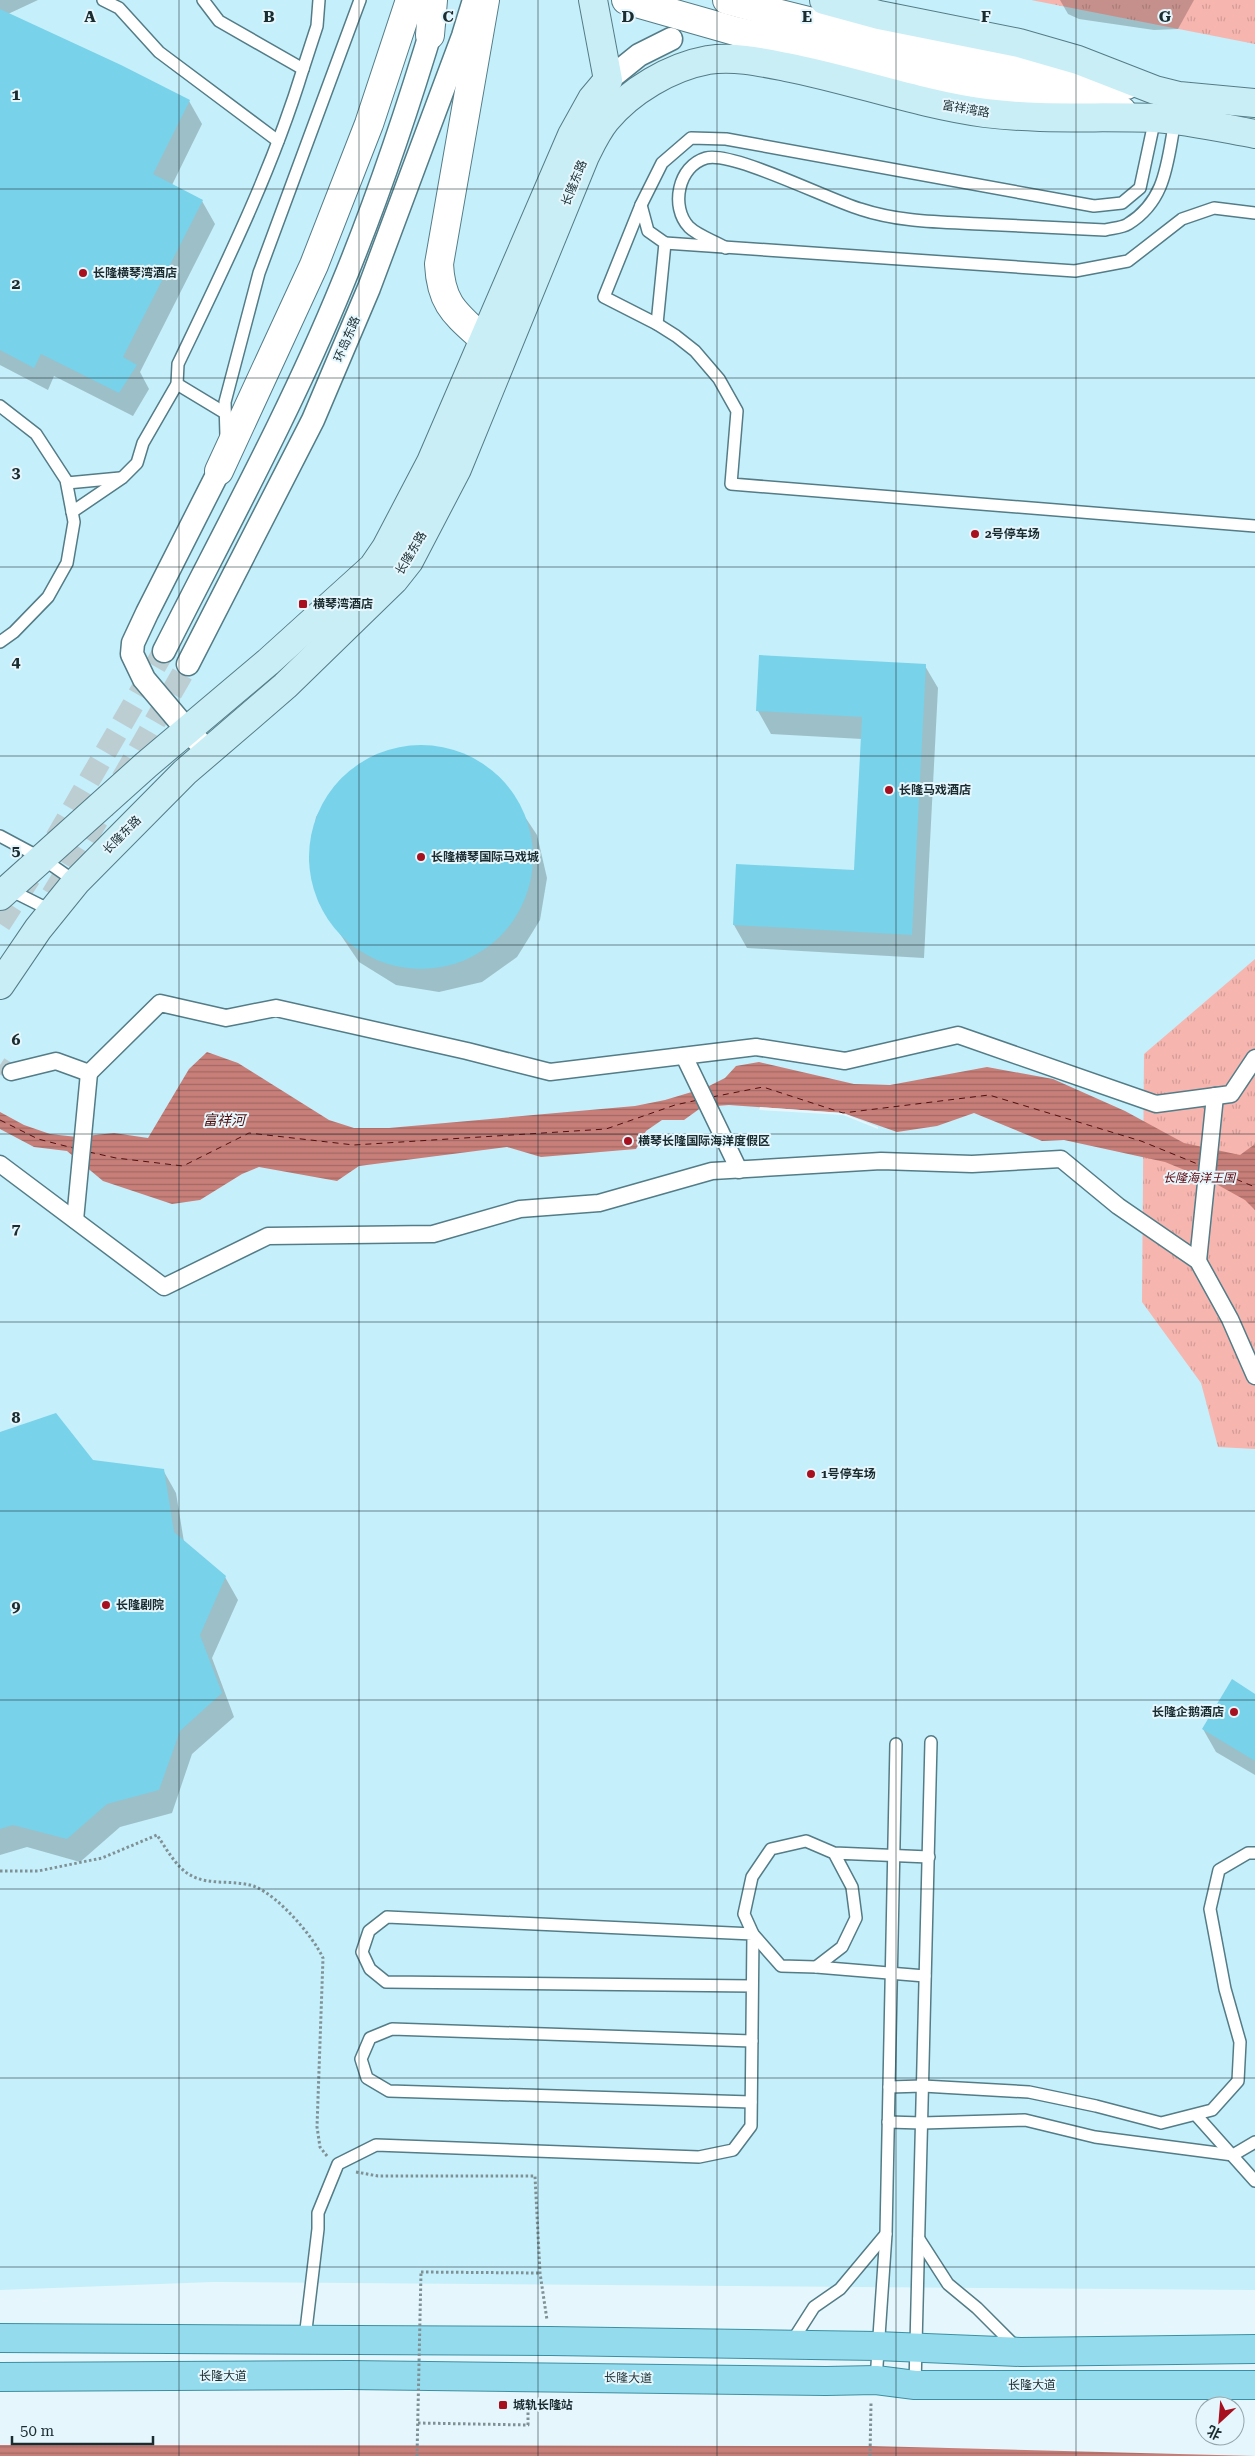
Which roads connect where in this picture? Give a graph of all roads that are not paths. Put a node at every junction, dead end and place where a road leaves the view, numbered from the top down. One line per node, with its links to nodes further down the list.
1 (103, 0): 23 (lane)
2 (203, 0): 17 (lane)
3 (319, 0): 17 (lane)
4 (360, 0): 32 (lane)
5 (410, 0): 33 (street)
6 (433, 0): 14 (street)
7 (440, 0): 14 (street, 环岛东路)
8 (474, 0): 40 (street, 环岛东路)
9 (485, 0): 29 (street)
10 (593, 0): 18 (main road)
11 (626, 0): 21 (street)
12 (824, 0): 19 (main road)
13 (735, 2): 19 (street)
14 (430, 35): 39 (street, 环岛东路)
15 (671, 39): 18 (street, 长隆东路)
16 (681, 67): 21 (main road, 富祥湾路); 42 (main road, 长隆东路)
17 (303, 69): 23 (lane)
18 (608, 80): 29 (main road, 长隆东路)
19 (1155, 90): 20 (main road)
20 (1255, 103)
21 (1165, 119): 22 (main road, 富祥湾路); 24 (lane); 27 (lane)
22 (1255, 134)
23 (278, 141): 30 (lane)
24 (641, 205): 26 (lane); 28 (lane)
25 (1255, 213): 27 (lane)
26 (665, 243): 27 (lane); 28 (lane)
27 (726, 248)
28 (657, 324): 37 (lane)
29 (484, 340): 41 (main road, 长隆东路)
30 (177, 384): 32 (lane); 34 (lane)
31 (0, 406): 35 (lane)
32 (225, 414): 33 (lane)
33 (219, 471): 41 (street)
34 (122, 478): 35 (lane); 36 (lane)
35 (66, 483): 36 (lane)
36 (72, 512): 38 (lane)
37 (1255, 526)
38 (0, 642)
39 (164, 651)
40 (188, 664)
41 (187, 730): 42 (street); 44 (main road, 长隆东路)
42 (208, 751): 45 (main road, 长隆东路)
43 (0, 836): 44 (lane)
44 (43, 859): 45 (lane); 46 (main road, 长隆东路)
45 (76, 882): 47 (main road, 长隆东路)
46 (3, 890): 47 (lane)
47 (53, 911): 48 (main road, 长隆东路)
48 (0, 985)
49 (684, 1056): 52 (street); 53 (street); 55 (street)
50 (1255, 1058): 53 (street)
51 (11, 1072): 52 (street)
52 (89, 1073): 56 (street)
53 (1215, 1096): 57 (street)
54 (0, 1164): 56 (street)
55 (739, 1170): 56 (street); 57 (street)
56 (75, 1220)
57 (1198, 1261): 58 (street)
58 (1255, 1376)
59 (931, 1742): 64 (lane)
60 (896, 1744): 63 (lane)
61 (834, 1853): 63 (lane); 65 (lane); 66 (lane)
62 (1255, 1853): 74 (lane)
63 (894, 1856): 64 (lane); 67 (lane)
64 (929, 1858): 68 (lane)
65 (753, 1934): 66 (lane); 69 (lane); 69 (lane)
66 (816, 1967): 67 (lane)
67 (891, 1974): 68 (lane); 72 (lane)
68 (925, 1976): 71 (lane)
69 (752, 1986): 70 (lane)
70 (752, 2041): 73 (lane); 73 (lane)
71 (922, 2086): 72 (lane); 74 (lane); 76 (lane)
72 (889, 2087): 75 (lane)
73 (751, 2102): 83 (lane)
74 (1196, 2114): 78 (lane)
75 (888, 2122): 76 (lane); 80 (lane)
76 (922, 2123): 78 (lane); 81 (lane)
77 (1255, 2142): 78 (lane)
78 (1233, 2155): 79 (lane)
79 (1255, 2181)
80 (886, 2234): 84 (lane); 85 (lane)
81 (919, 2239): 86 (lane); 88 (lane)
82 (0, 2338): 83 (main road)
83 (305, 2338): 84 (main road)
84 (790, 2344): 85 (main road)
85 (877, 2346): 86 (main road); 90 (lane)
86 (915, 2349): 88 (main road); 91 (lane)
87 (1255, 2349): 88 (main road)
88 (1021, 2352)
89 (0, 2376): 90 (main road, 长隆大道)
90 (874, 2380): 91 (main road, 长隆大道)
91 (915, 2384): 92 (main road, 长隆大道)
92 (1255, 2385)

